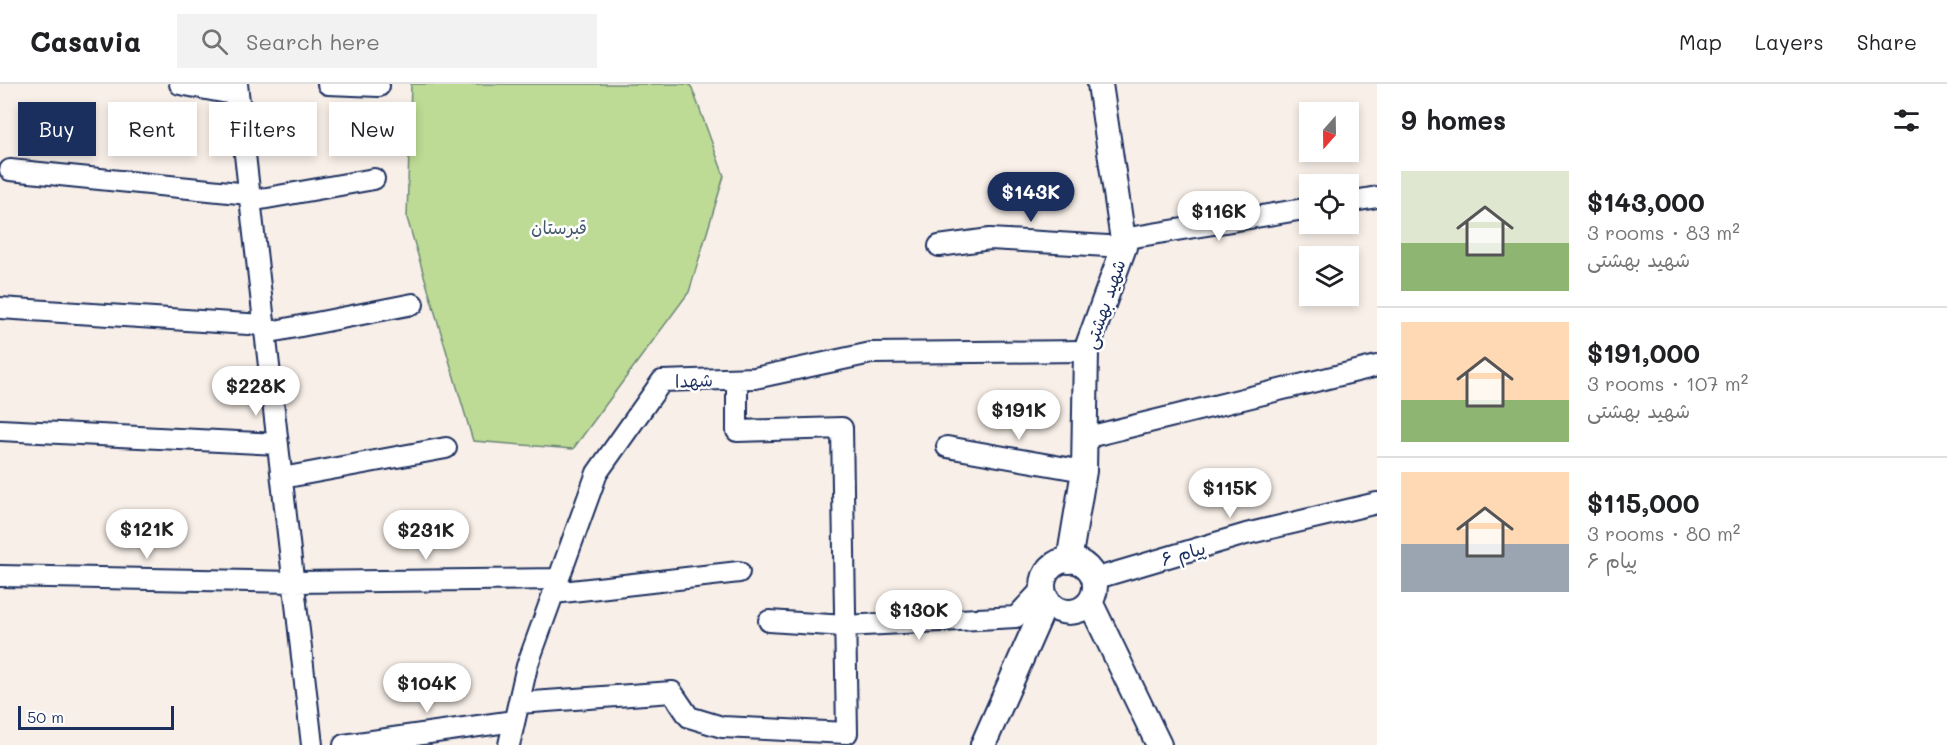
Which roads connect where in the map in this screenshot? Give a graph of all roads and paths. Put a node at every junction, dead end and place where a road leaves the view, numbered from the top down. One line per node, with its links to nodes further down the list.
1 (180, 84): 5 (street)
2 (328, 84): 4 (street)
3 (1100, 84): 12 (street, شهید بهشتی)
4 (378, 86)
5 (237, 90): 9 (street)
6 (10, 170): 9 (street)
7 (374, 179): 9 (street)
8 (1377, 197): 10 (street)
9 (250, 198): 16 (street)
10 (1359, 200)
11 (1299, 210): 12 (street)
12 (1123, 243): 13 (street); 17 (street, شهید بهشتی)
13 (939, 246)
14 (412, 304): 16 (street)
15 (0, 308): 16 (street)
16 (265, 329): 22 (street)
17 (1086, 351): 19 (street, شهدا); 21 (street, شهید بهشتی)
18 (1377, 366): 21 (street)
19 (737, 379): 33 (street, شهدا); 37 (street)
20 (0, 430): 22 (street)
21 (1084, 438): 25 (street, شهید بهشتی)
22 (278, 444): 26 (street)
23 (947, 447): 25 (street)
24 (446, 448): 26 (street)
25 (1084, 471): 28 (street, شهید بهشتی)
26 (282, 478): 32 (street)
27 (1377, 503): 31 (street, پیام ۶)
28 (1069, 561): 31 (street); 34 (street)
29 (739, 572): 33 (street)
30 (0, 576): 32 (street)
31 (1094, 579): 35 (street)
32 (294, 582): 33 (street); 39 (street)
33 (556, 586): 38 (street, شهدا)
34 (1045, 594): 35 (street); 37 (street); 42 (street)
35 (1090, 602): 43 (street)
36 (769, 621): 37 (street)
37 (845, 626): 38 (street)
38 (517, 712): 40 (street); 41 (street, شهدا)
39 (312, 745)
40 (344, 745)
41 (508, 745)
42 (983, 745)
43 (1159, 745)

